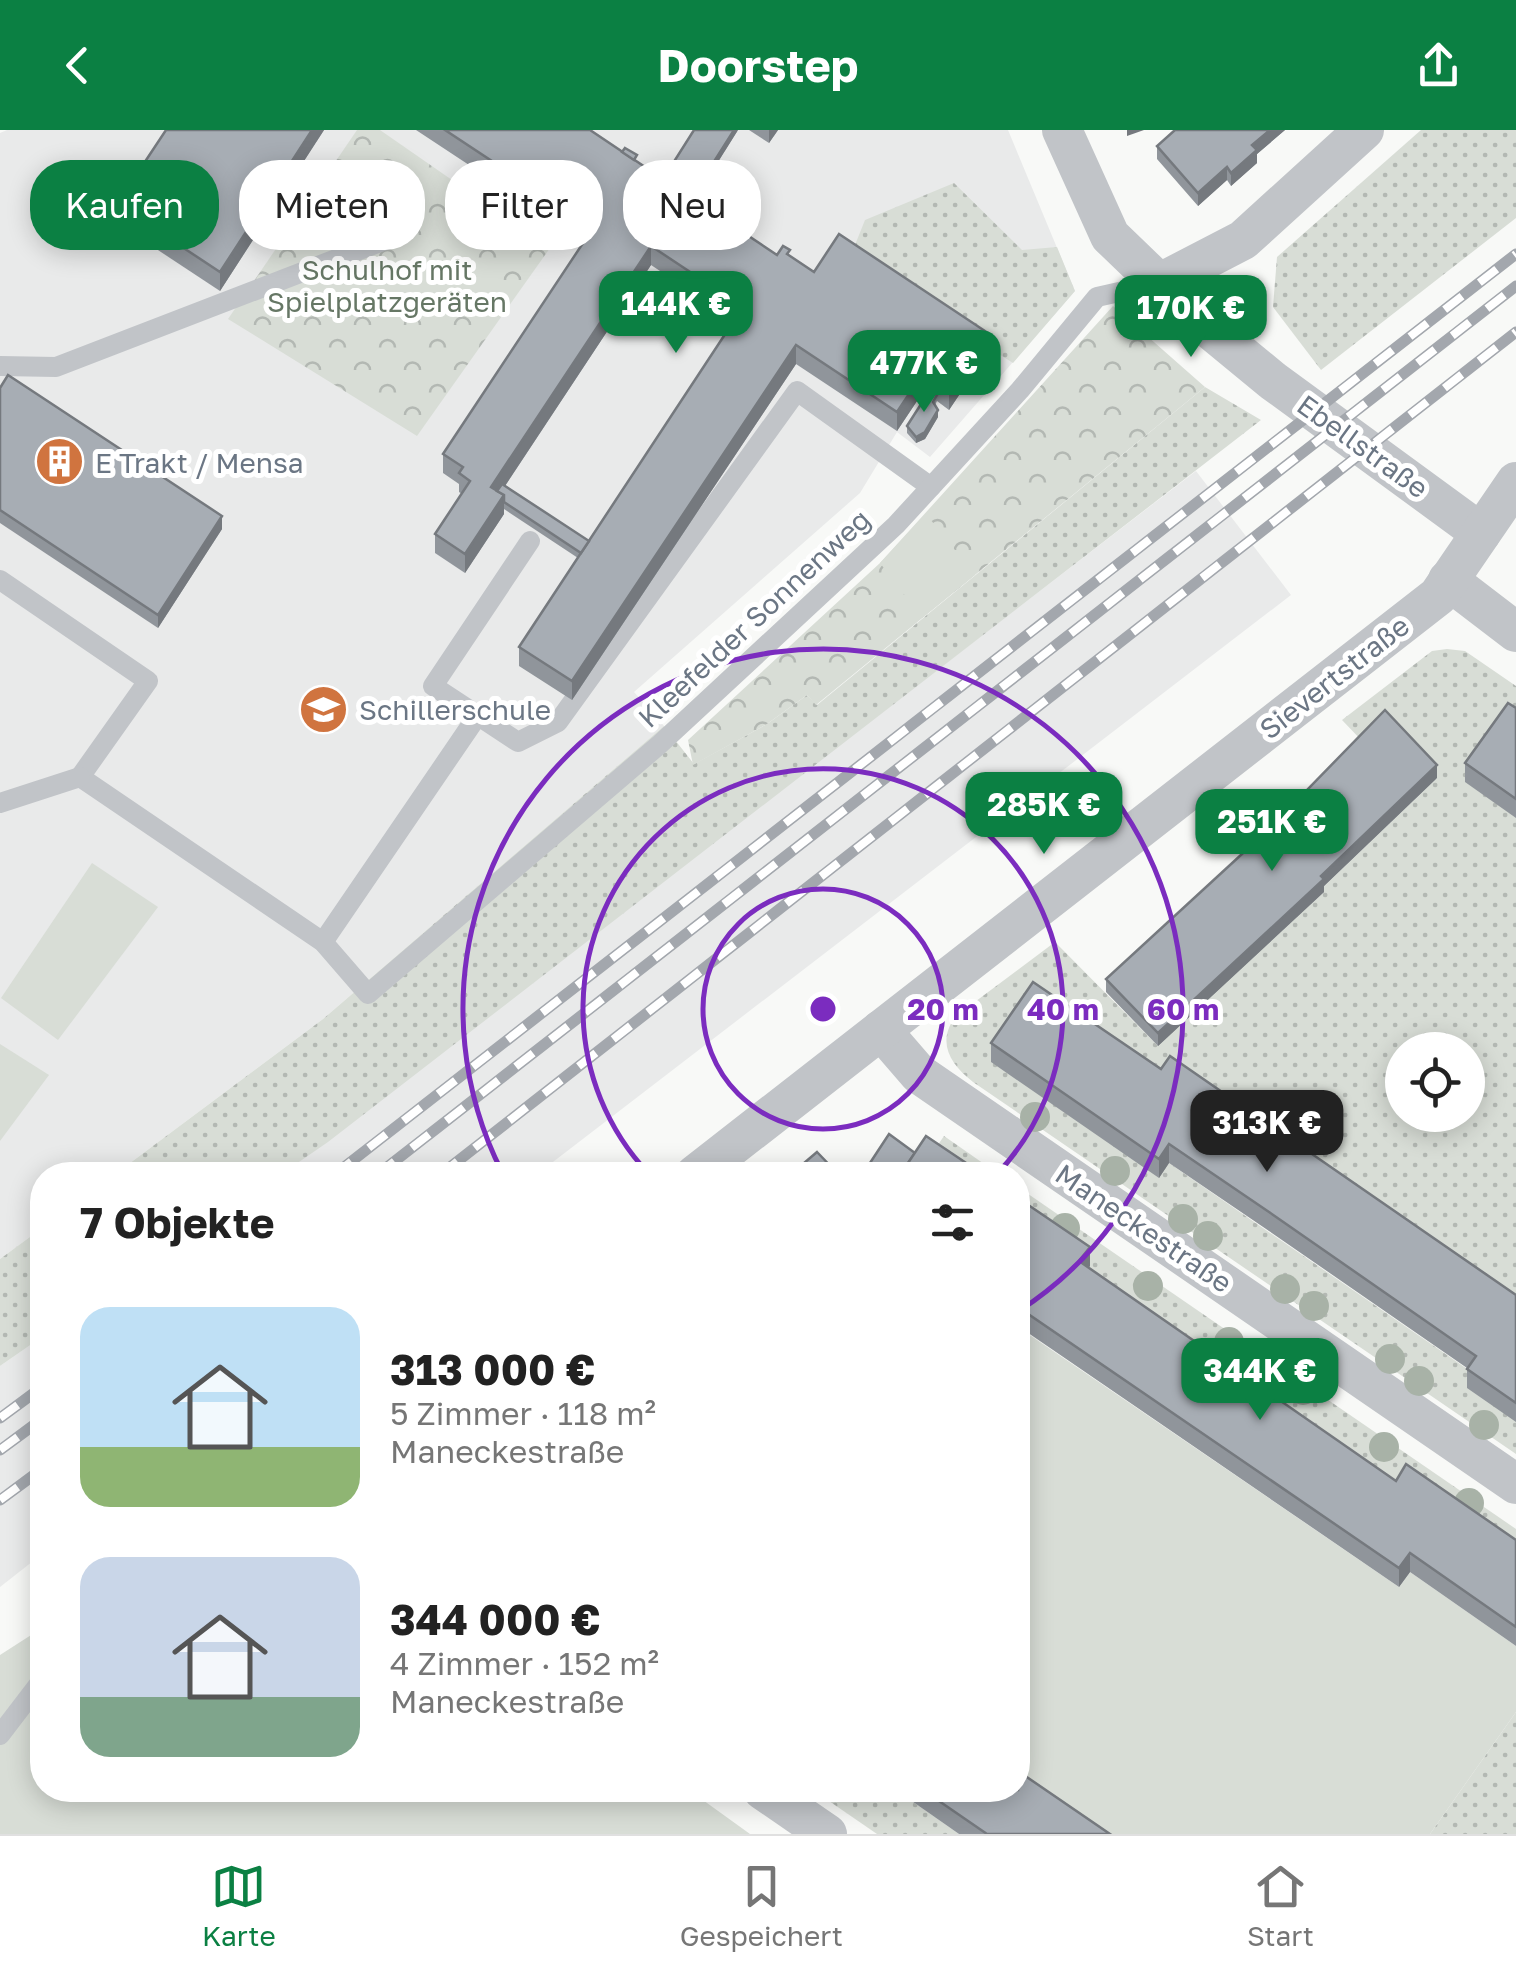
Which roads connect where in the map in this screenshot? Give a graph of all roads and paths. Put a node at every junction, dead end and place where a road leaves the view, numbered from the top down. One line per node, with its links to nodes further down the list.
1 (1062, 130): 4 (street, Ebellstraße)
2 (1364, 130): 4 (street)
3 (359, 250): 5 (lane)
4 (1162, 282): 6 (lane, Kleefelder Sonnenweg); 8 (street, Ebellstraße)
5 (0, 366)
6 (930, 487): 13 (lane); 16 (lane, Kleefelder Sonnenweg)
7 (1512, 497): 8 (street, Sievertstraße)
8 (1481, 533): 11 (street, Sievertstraße)
9 (530, 541): 13 (lane)
10 (0, 580): 14 (lane)
11 (1448, 580): 12 (street); 17 (street, Sievertstraße)
12 (1516, 632)
13 (478, 715): 16 (lane)
14 (80, 776): 15 (lane); 16 (lane)
15 (0, 803)
16 (323, 942)
17 (880, 1030): 18 (street, Sievertstraße); 19 (street, Maneckestraße)
18 (711, 1162)
19 (1516, 1484)
20 (30, 1696): 21 (lane)
21 (0, 1735)
22 (780, 1802): 23 (street)
23 (827, 1834)

